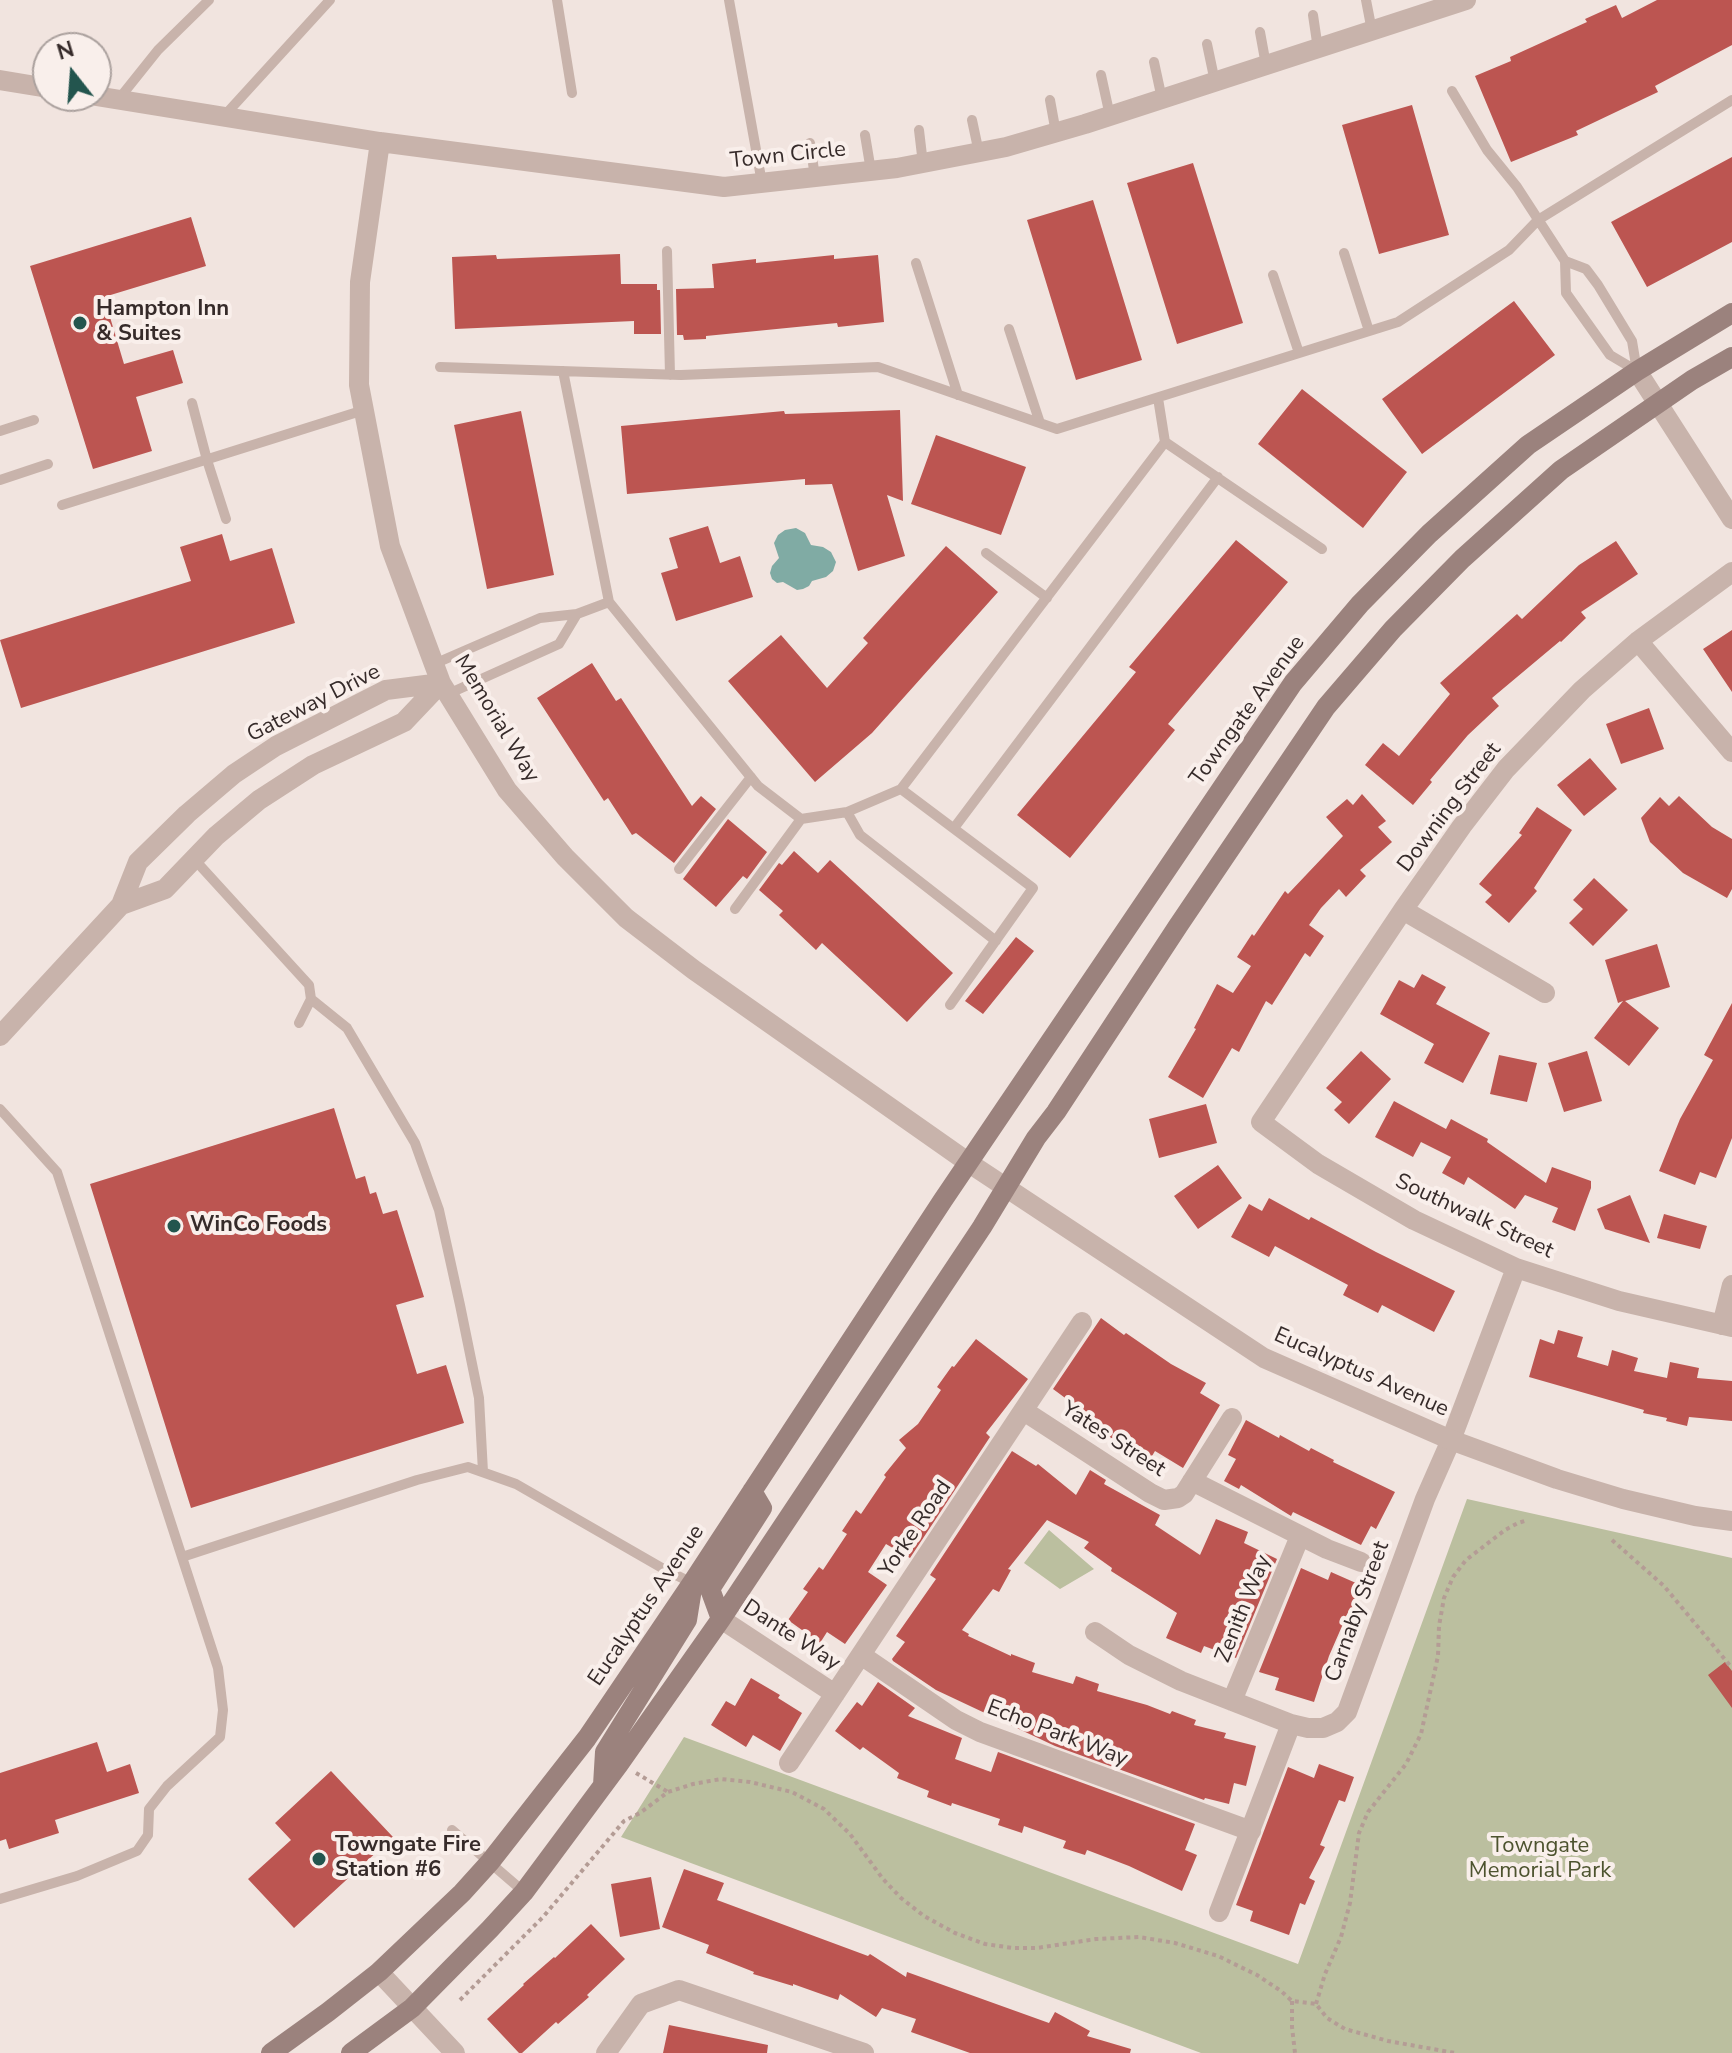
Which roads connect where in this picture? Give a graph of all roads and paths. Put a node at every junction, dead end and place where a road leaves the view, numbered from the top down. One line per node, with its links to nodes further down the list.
1 (209, 0): 23 (lane)
2 (330, 0): 27 (lane)
3 (557, 0): 20 (lane)
4 (729, 0): 38 (lane)
5 (1366, 0): 9 (lane)
6 (1466, 0): 7 (street, Town Circle)
7 (1424, 7): 9 (street, Town Circle)
8 (1313, 15): 12 (lane)
9 (1372, 31): 12 (street, Town Circle)
10 (1260, 32): 14 (lane)
11 (1207, 44): 17 (lane)
12 (1318, 49): 14 (street, Town Circle)
13 (1154, 62): 22 (lane)
14 (1266, 65): 17 (street, Town Circle)
15 (1101, 75): 26 (lane)
16 (0, 80): 18 (street)
17 (1215, 82): 22 (street, Town Circle)
18 (32, 85)
19 (1452, 91): 39 (lane)
20 (572, 93)
21 (112, 99): 23 (street, Town Circle)
22 (1162, 99): 26 (street, Town Circle)
23 (118, 100): 27 (street, Town Circle)
24 (1050, 100): 30 (lane)
25 (1732, 100): 39 (lane)
26 (1110, 116): 30 (street, Town Circle)
27 (223, 117): 32 (street, Town Circle)
28 (972, 120): 34 (lane)
29 (919, 130): 35 (lane)
30 (1056, 133): 34 (street, Town Circle)
31 (865, 135): 36 (lane)
32 (380, 142): 38 (street, Town Circle); 58 (street, Memorial Way)
33 (810, 143): 37 (lane)
34 (979, 153): 35 (street, Town Circle)
35 (923, 164): 36 (street, Town Circle)
36 (871, 171): 37 (street, Town Circle)
37 (815, 177): 38 (street, Town Circle)
38 (762, 183)
39 (1538, 220): 42 (lane); 47 (lane)
40 (667, 251): 53 (lane)
41 (1344, 253): 47 (lane)
42 (1565, 261): 52 (lane); 52 (lane)
43 (916, 263): 54 (lane)
44 (1273, 275): 48 (lane)
45 (1732, 313): 52 (main road, Towngate Avenue)
46 (1009, 329): 60 (lane)
47 (1369, 331): 48 (lane)
48 (1299, 353): 55 (lane)
49 (1732, 357): 57 (main road)
50 (440, 367): 51 (lane)
51 (563, 371): 53 (lane); 74 (lane)
52 (1637, 371): 57 (street); 97 (main road, Towngate Avenue)
53 (670, 375): 54 (lane)
54 (958, 395): 60 (lane)
55 (1158, 398): 60 (lane); 62 (lane)
56 (192, 403): 63 (lane)
57 (1659, 404): 69 (street); 98 (main road)
58 (364, 410): 63 (lane); 77 (street, Memorial Way)
59 (34, 420): 61 (lane)
60 (1040, 423)
61 (0, 431)
62 (1165, 442): 65 (lane); 73 (lane)
63 (207, 460): 67 (lane); 68 (lane)
64 (48, 464): 66 (lane)
65 (1218, 477): 70 (lane); 83 (lane)
66 (0, 480)
67 (62, 505)
68 (226, 519)
69 (1732, 519)
70 (1322, 549)
71 (986, 553): 73 (lane)
72 (1732, 572): 76 (street, Downing Street)
73 (1047, 598): 80 (lane)
74 (609, 602): 75 (lane); 79 (lane)
75 (577, 614): 77 (lane); 77 (lane)
76 (1638, 641): 78 (street); 88 (street, Downing Street)
77 (441, 680): 84 (street, Gateway Drive); 86 (street, Gateway Drive); 97 (street, Memorial Way)
78 (1732, 752)
79 (751, 777): 82 (lane); 85 (lane)
80 (901, 789): 81 (lane); 83 (lane)
81 (847, 812): 82 (lane); 89 (lane)
82 (801, 819): 87 (lane)
83 (954, 828): 89 (lane)
84 (194, 859): 86 (street, Gateway Drive); 91 (lane)
85 (679, 869)
86 (121, 905): 94 (street, Gateway Drive)
87 (735, 909)
88 (1403, 910): 90 (street); 96 (street, Downing Street)
89 (996, 941): 92 (lane)
90 (1545, 993)
91 (311, 999): 93 (lane); 106 (lane)
92 (950, 1005)
93 (299, 1023)
94 (0, 1036)
95 (0, 1109): 113 (lane)
96 (1261, 1122): 99 (street, Southwalk Street)
97 (969, 1163): 98 (street, Eucalyptus Avenue); 108 (main road, Eucalyptus Avenue)
98 (1007, 1187): 105 (street, Eucalyptus Avenue); 116 (main road)
99 (1516, 1268): 102 (street, Southwalk Street); 105 (street, Carnaby Street)
100 (1732, 1285): 102 (street)
101 (1082, 1322): 103 (street, Yorke Road)
102 (1727, 1326)
103 (1024, 1411): 107 (street, Yates Street); 118 (street, Yorke Road)
104 (1232, 1418): 107 (street, Yates Street)
105 (1451, 1440): 110 (street, Eucalyptus Avenue); 122 (street, Carnaby Street)
106 (483, 1472): 113 (lane); 115 (lane)
107 (1192, 1481): 111 (street)
108 (752, 1491): 115 (main road, Eucalyptus Avenue); 116 (main road)
109 (1528, 1520): 136 (path)
110 (1732, 1521)
111 (1300, 1536): 114 (street); 121 (street, Zenith Way)
112 (1612, 1540): 119 (path)
113 (182, 1557): 131 (lane)
114 (1361, 1562)
115 (692, 1583): 125 (main road); 129 (main road, Eucalyptus Avenue)
116 (721, 1619): 120 (street, Dante Way); 124 (main road)
117 (1095, 1632): 121 (street, Carnaby Street)
118 (861, 1655): 120 (street, Yorke Road); 128 (street, Echo Park Way)
119 (1732, 1668)
120 (835, 1694): 123 (street, Yorke Road)
121 (1232, 1701): 122 (street, Carnaby Street)
122 (1291, 1724): 128 (street)
123 (789, 1763)
124 (619, 1764): 125 (main road); 126 (path)
125 (603, 1785): 130 (main road)
126 (668, 1792): 134 (path); 135 (path)
127 (452, 1830): 129 (lane)
128 (1251, 1831): 132 (street)
129 (490, 1862): 130 (lane); 133 (main road, Eucalyptus Avenue)
130 (524, 1892): 137 (main road)
131 (0, 1899)
132 (1219, 1912)
133 (379, 1972): 137 (street); 138 (main road, Eucalyptus Avenue)
134 (460, 2000)
135 (1292, 2001): 136 (path); 143 (path)
136 (1316, 2004): 144 (path)
137 (412, 2008): 139 (main road); 140 (street)
138 (271, 2053)
139 (351, 2053)
140 (455, 2053)
141 (606, 2053): 142 (street)
142 (864, 2053)
143 (1295, 2053)
144 (1455, 2053)

